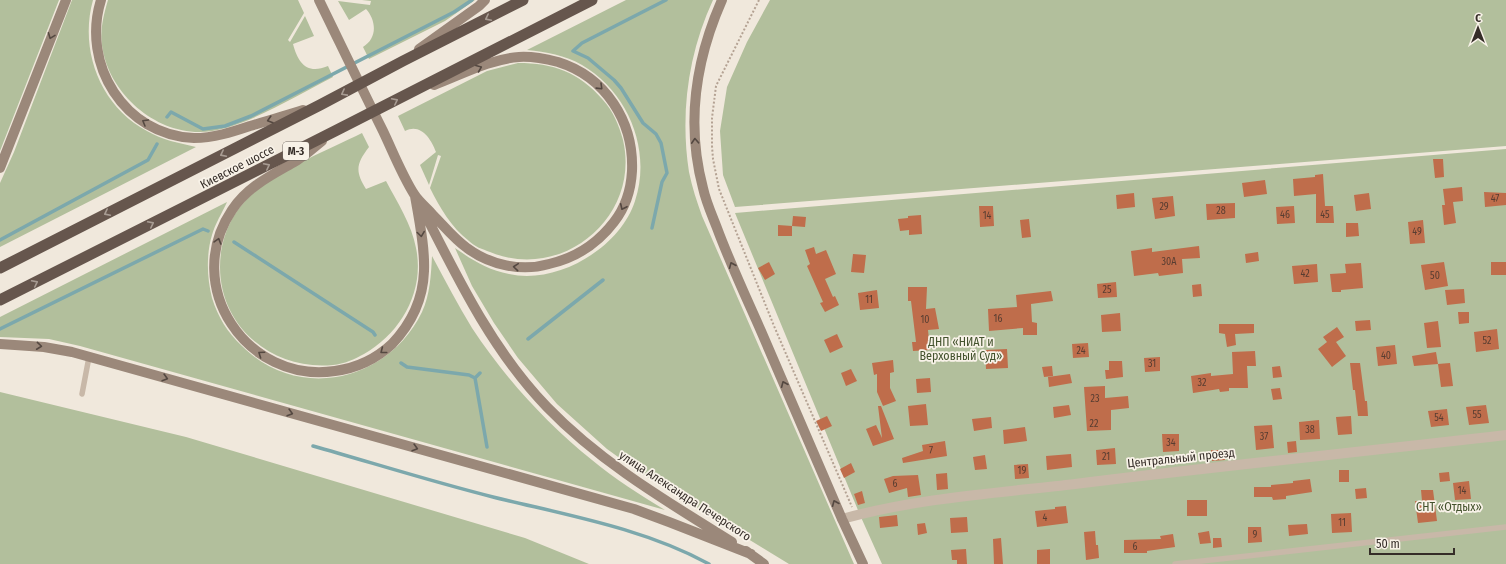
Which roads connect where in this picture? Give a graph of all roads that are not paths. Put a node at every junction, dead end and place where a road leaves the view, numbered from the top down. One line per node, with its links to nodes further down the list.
1 (66, 0): 12 (main road, one-way to 12)
2 (101, 0): 10 (main road, one-way to 2)
3 (484, 0): 8 (main road)
4 (523, 0): 8 (highway, Киевское шоссе / М-3, one-way to 8)
5 (592, 0): 9 (highway, Киевское шоссе / М-3)
6 (722, 0): 20 (main road, one-way to 6)
7 (319, 1): 13 (main road, улица Александра Печерского)
8 (403, 61): 10 (highway, Киевское шоссе / М-3, one-way to 10)
9 (416, 90): 11 (highway, Киевское шоссе / М-3, one-way to 9); 13 (main road, one-way to 13)
10 (320, 105): 14 (highway, Киевское шоссе / М-3, one-way to 14)
11 (335, 131): 13 (main road, one-way to 11); 15 (highway, Киевское шоссе / М-3, one-way to 11)
12 (0, 168)
13 (415, 196): 22 (main road, улица Александра Печерского)
14 (0, 268)
15 (0, 300)
16 (0, 344): 17 (main road, one-way to 17)
17 (88, 357): 18 (lane); 22 (main road, one-way to 22)
18 (82, 394)
19 (1506, 435): 20 (street, Центральный проезд)
20 (842, 519): 24 (main road)
21 (1506, 527): 25 (lane)
22 (751, 554): 23 (main road, улица Александра Печерского)
23 (764, 564)
24 (863, 564)
25 (1175, 564)

